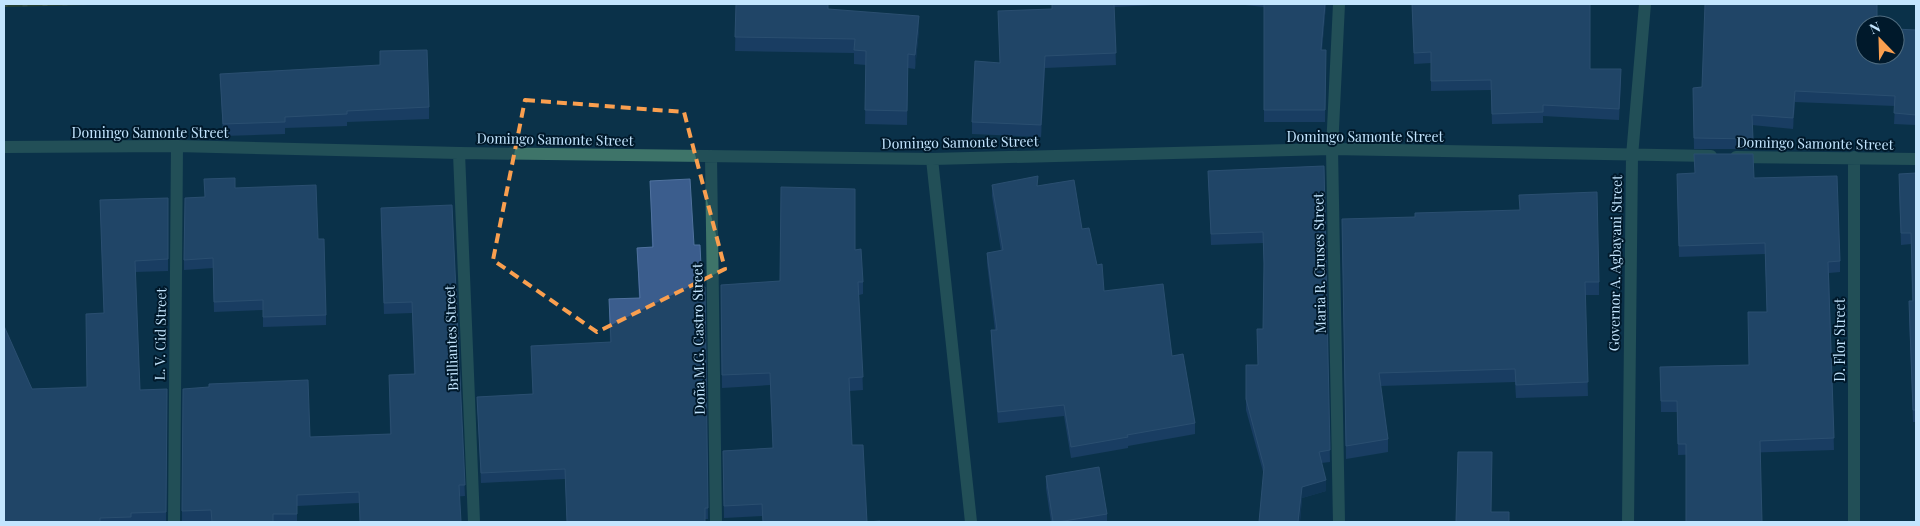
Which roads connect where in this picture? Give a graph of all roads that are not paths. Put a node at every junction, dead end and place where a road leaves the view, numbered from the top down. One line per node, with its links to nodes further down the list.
1 (1338, 4): 5 (street, Maria R. Cruses Street)
2 (1646, 4): 8 (street, Governor A. Agbayani Street)
3 (177, 146): 4 (street, Domingo Samonte Street); 6 (street, Domingo Samonte Street); 12 (street, L. V. Cid Street)
4 (4, 147)
5 (1332, 149): 8 (street, Domingo Samonte Street); 10 (street, Domingo Samonte Street); 16 (street, Maria R. Cruses Street)
6 (458, 153): 7 (street, Domingo Samonte Street); 13 (street, Brilliantes Street)
7 (711, 156): 10 (street, Domingo Samonte Street); 14 (street, Doña M.G. Castro Street)
8 (1632, 156): 9 (street, Domingo Samonte Street); 17 (street, Governor A. Agbayani Street)
9 (1854, 157): 11 (street, Domingo Samonte Street); 18 (street, D. Flor Street)
10 (932, 159): 15 (street)
11 (1916, 159)
12 (174, 522)
13 (474, 522)
14 (716, 522)
15 (971, 522)
16 (1339, 522)
17 (1628, 522)
18 (1854, 522)

